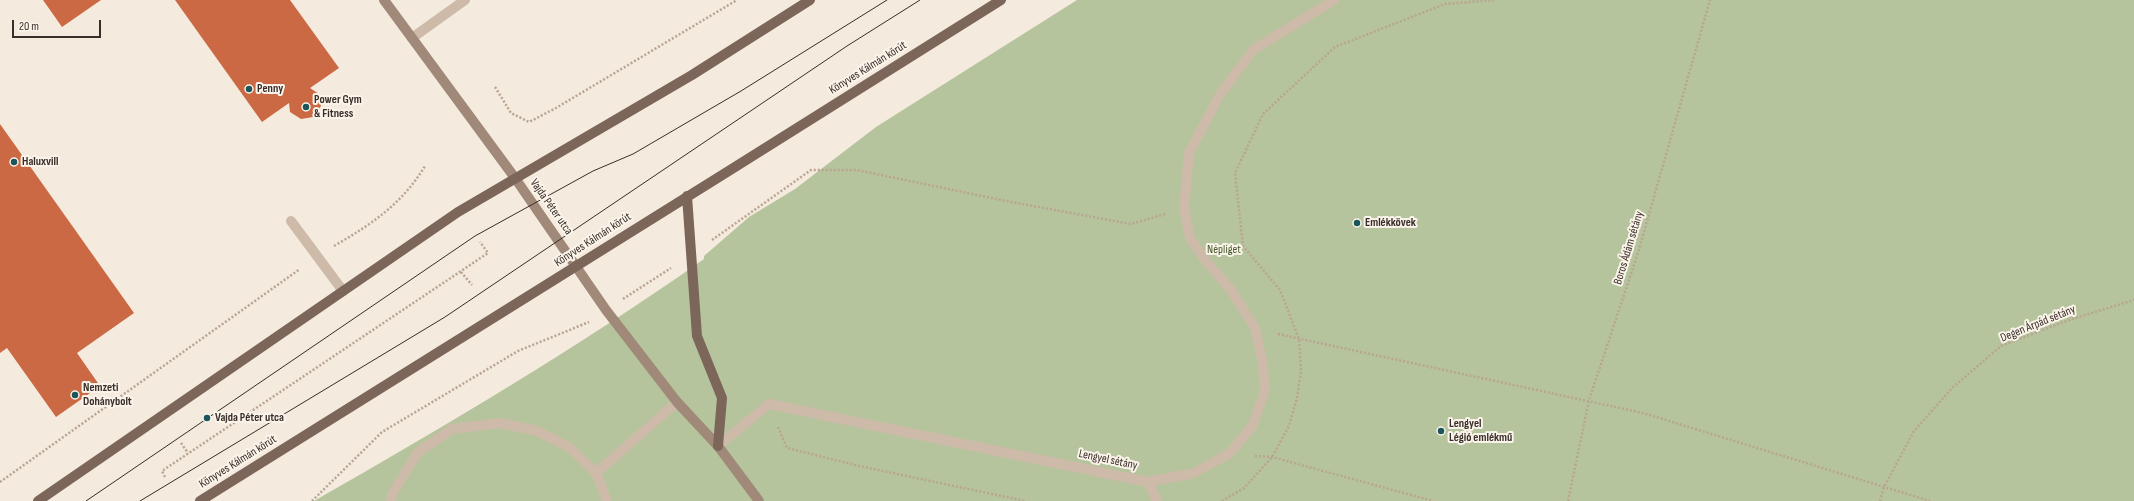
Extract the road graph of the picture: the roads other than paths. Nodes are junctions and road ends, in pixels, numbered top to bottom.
1 (384, 0) edge
2 (465, 0) edge
3 (810, 0) edge
4 (1001, 0) edge
5 (1334, 0) edge
6 (412, 38) junction
7 (515, 178) junction
8 (686, 196) junction
9 (291, 221) dead end
10 (576, 266) junction
11 (343, 290) junction
12 (677, 402) junction
13 (718, 446) junction
14 (596, 473) junction
15 (1148, 482) junction
16 (38, 501) edge
17 (200, 501) edge
18 (392, 501) edge
19 (607, 501) edge
20 (760, 501) edge
21 (1157, 501) edge

1 - 6 street, Vajda Péter utca
2 - 6 lane
3 - 7 main road
4 - 8 main road, Könyves Kálmán körút
5 - 15 lane, Lengyel sétány
6 - 7 street, Vajda Péter utca
7 - 10 street, Vajda Péter utca
7 - 11 main road
8 - 10 main road, Könyves Kálmán körút
8 - 13 main road
9 - 11 lane
10 - 12 street, Vajda Péter utca
10 - 17 main road, Könyves Kálmán körút
11 - 16 main road
12 - 13 street, Vajda Péter utca
12 - 14 lane
13 - 15 lane, Lengyel sétány
13 - 20 street, Vajda Péter utca
14 - 18 lane
14 - 19 lane
15 - 21 lane

